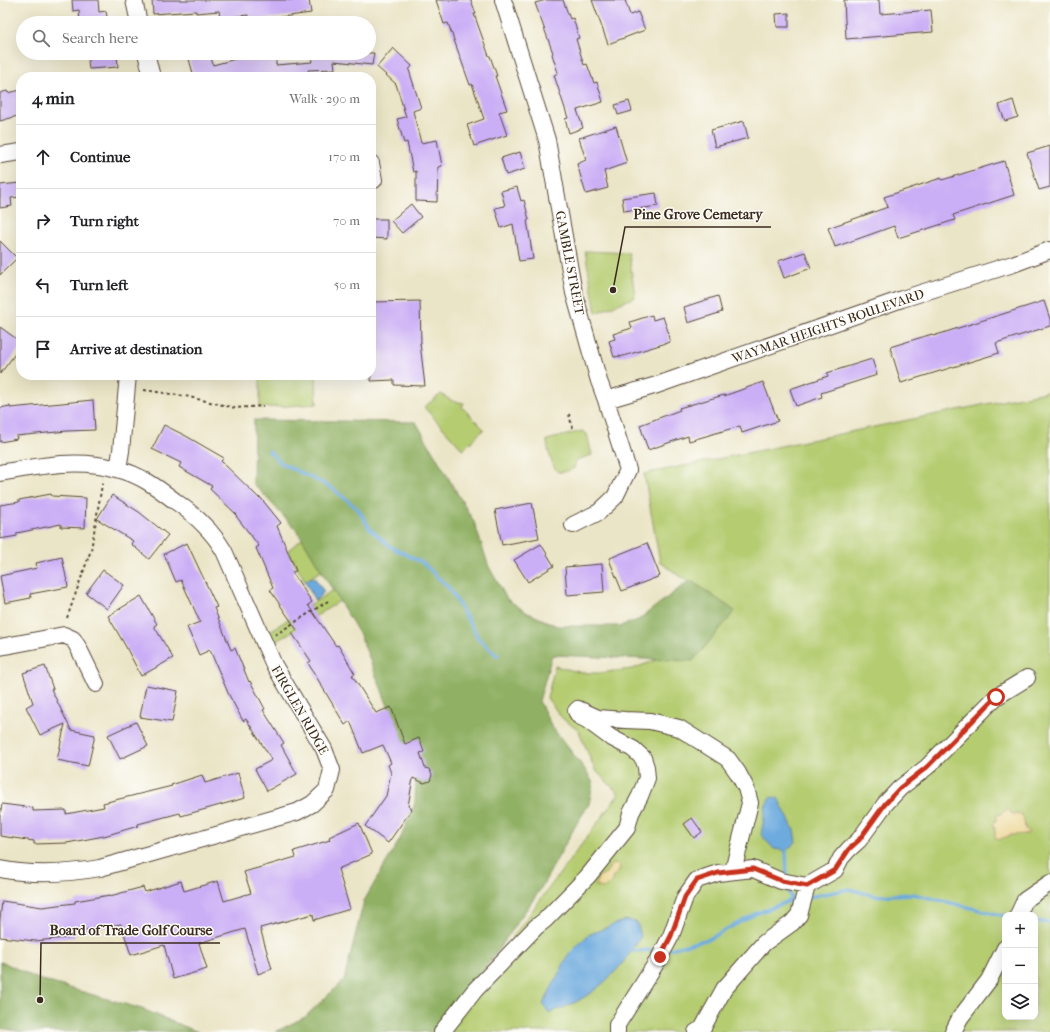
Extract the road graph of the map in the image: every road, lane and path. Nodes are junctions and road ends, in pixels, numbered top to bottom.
1 (134, 0) edge
2 (503, 0) edge
3 (137, 16) edge
4 (148, 60) edge
5 (151, 72) edge
6 (16, 153) edge
7 (0, 155) edge
8 (1050, 250) edge
9 (128, 380) edge
10 (144, 390) dead end
11 (606, 400) junction
12 (263, 406) dead end
13 (569, 414) dead end
14 (573, 431) dead end
15 (111, 472) junction
16 (0, 473) edge
17 (574, 525) dead end
18 (328, 601) dead end
19 (67, 618) dead end
20 (270, 638) dead end
21 (0, 647) edge
22 (1027, 678) dead end
23 (96, 684) dead end
24 (0, 869) edge
25 (733, 871) junction
26 (1050, 883) edge
27 (798, 889) junction
28 (1019, 912) edge
29 (1002, 954) edge
30 (442, 1032) edge
31 (617, 1032) edge
32 (696, 1032) edge
33 (953, 1032) edge

1 - 3 street
2 - 11 street, GAMBLE STREET
4 - 5 street
6 - 7 street
8 - 11 street, WAYMAR HEIGHTS BOULEVARD
9 - 15 street
10 - 12 path
11 - 17 street, GAMBLE STREET
13 - 14 path
15 - 16 street, FIRGLEN RIDGE
15 - 19 path
15 - 24 street, FIRGLEN RIDGE
18 - 20 path
21 - 23 street
22 - 27 street
25 - 27 street
25 - 30 street
25 - 31 street
26 - 28 street
27 - 32 street
29 - 33 street

